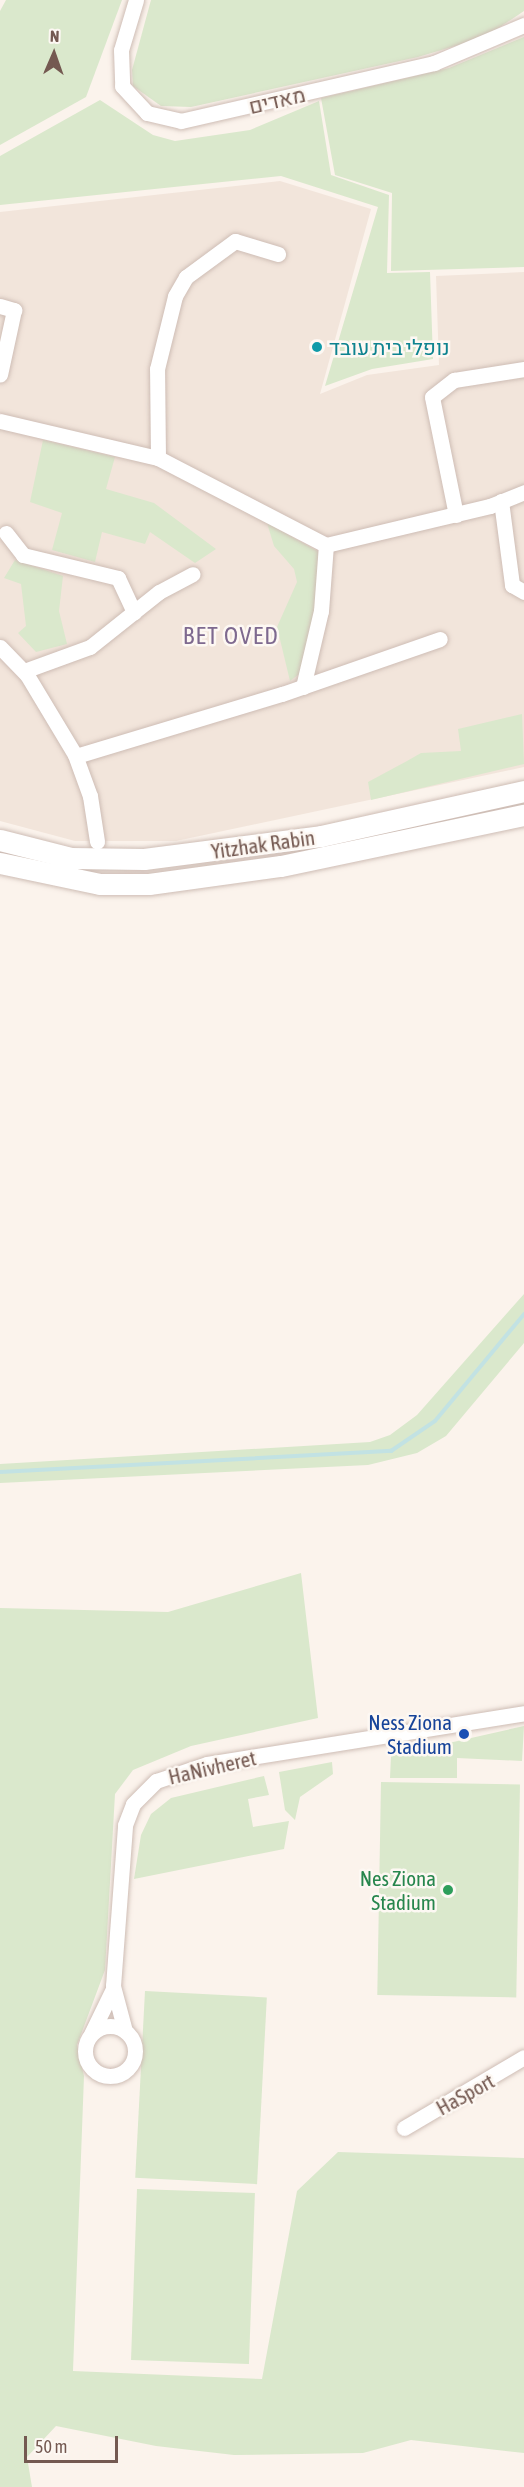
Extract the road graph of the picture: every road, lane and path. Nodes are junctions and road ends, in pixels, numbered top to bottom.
1 (136, 0) edge
2 (524, 25) edge
3 (278, 254) dead end
4 (0, 306) edge
5 (524, 369) edge
6 (0, 375) edge
7 (0, 421) edge
8 (158, 458) junction
9 (524, 492) edge
10 (501, 501) junction
11 (456, 515) junction
12 (6, 533) dead end
13 (326, 545) junction
14 (193, 574) dead end
15 (524, 592) edge
16 (134, 612) junction
17 (440, 639) dead end
18 (0, 647) edge
19 (24, 671) junction
20 (303, 687) junction
21 (76, 756) junction
22 (524, 791) edge
23 (524, 815) edge
24 (0, 840) edge
25 (97, 841) dead end
26 (0, 863) edge
27 (524, 1704) edge
28 (524, 1713) edge
29 (446, 1723) junction
30 (113, 1986) junction
31 (125, 2031) junction
32 (89, 2036) junction
33 (524, 2057) edge
34 (404, 2128) dead end

1 - 2 street, מאדים
3 - 8 street
4 - 6 street
5 - 11 street
7 - 8 street
8 - 13 street
9 - 10 street
10 - 11 street
10 - 15 street
11 - 13 street
12 - 16 street
13 - 20 street
14 - 16 street
16 - 19 street
17 - 20 street
18 - 19 street
19 - 21 street
20 - 21 street
21 - 25 street
22 - 24 main road, Yitzhak Rabin
23 - 26 main road, Yitzhak Rabin
27 - 29 street, HaNivheret
28 - 29 street, HaNivheret
29 - 30 street, HaNivheret
30 - 31 street, HaNivheret
30 - 32 street, HaNivheret
31 - 32 street
31 - 32 street
33 - 34 street, HaSport

